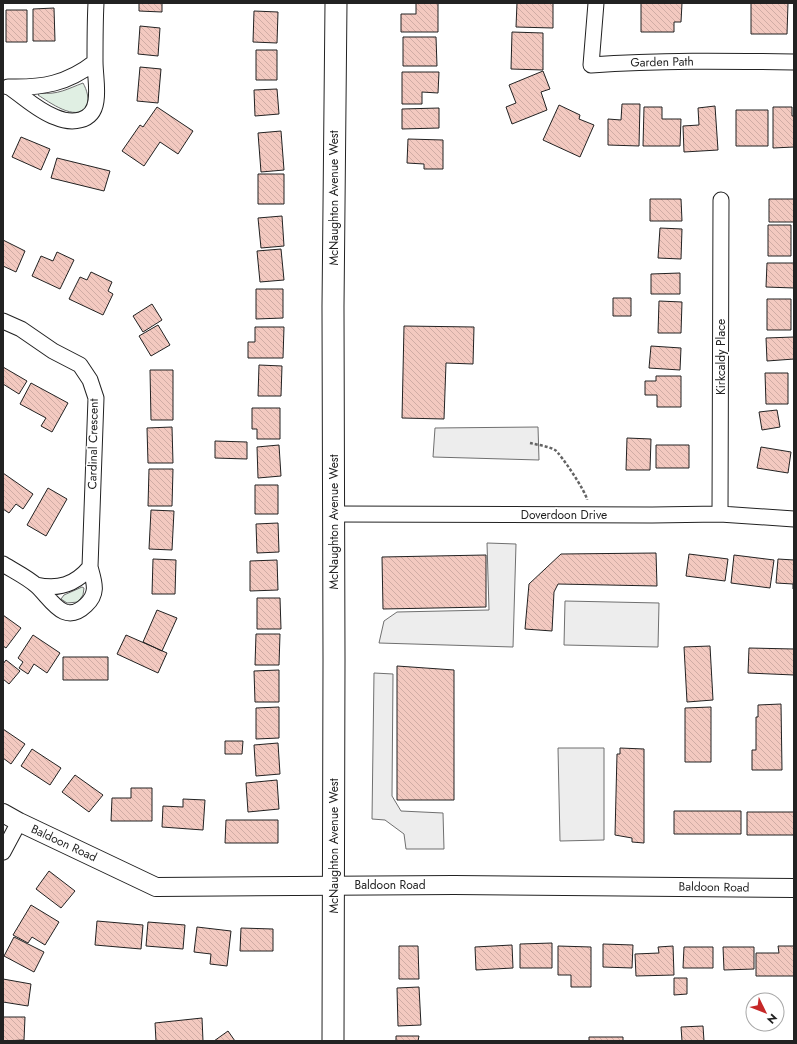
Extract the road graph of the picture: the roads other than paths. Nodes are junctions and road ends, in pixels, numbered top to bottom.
1 (96, 3) edge
2 (336, 3) edge
3 (596, 3) edge
4 (95, 62) junction
5 (794, 62) edge
6 (6, 87) edge
7 (721, 200) dead end
8 (3, 321) edge
9 (334, 514) junction
10 (720, 514) junction
11 (794, 519) edge
12 (3, 564) edge
13 (90, 568) junction
14 (36, 585) junction
15 (3, 813) edge
16 (19, 822) junction
17 (3, 852) edge
18 (334, 885) junction
19 (794, 888) edge
20 (333, 1041) edge

1 - 4 street
2 - 9 main road, McNaughton Avenue West
3 - 5 street, Garden Path
4 - 6 street
4 - 6 street
7 - 10 street, Kirkcaldy Place
8 - 13 street, Cardinal Crescent
9 - 10 street, Doverdoon Drive
9 - 18 main road, McNaughton Avenue West
10 - 11 street, Doverdoon Drive
12 - 14 street, Cardinal Crescent
13 - 14 street, Cardinal Crescent
13 - 14 street, Cardinal Crescent
15 - 16 street, Baldoon Road
16 - 17 street
16 - 18 street, Baldoon Road
18 - 19 street, Baldoon Road
18 - 20 main road, McNaughton Avenue West

